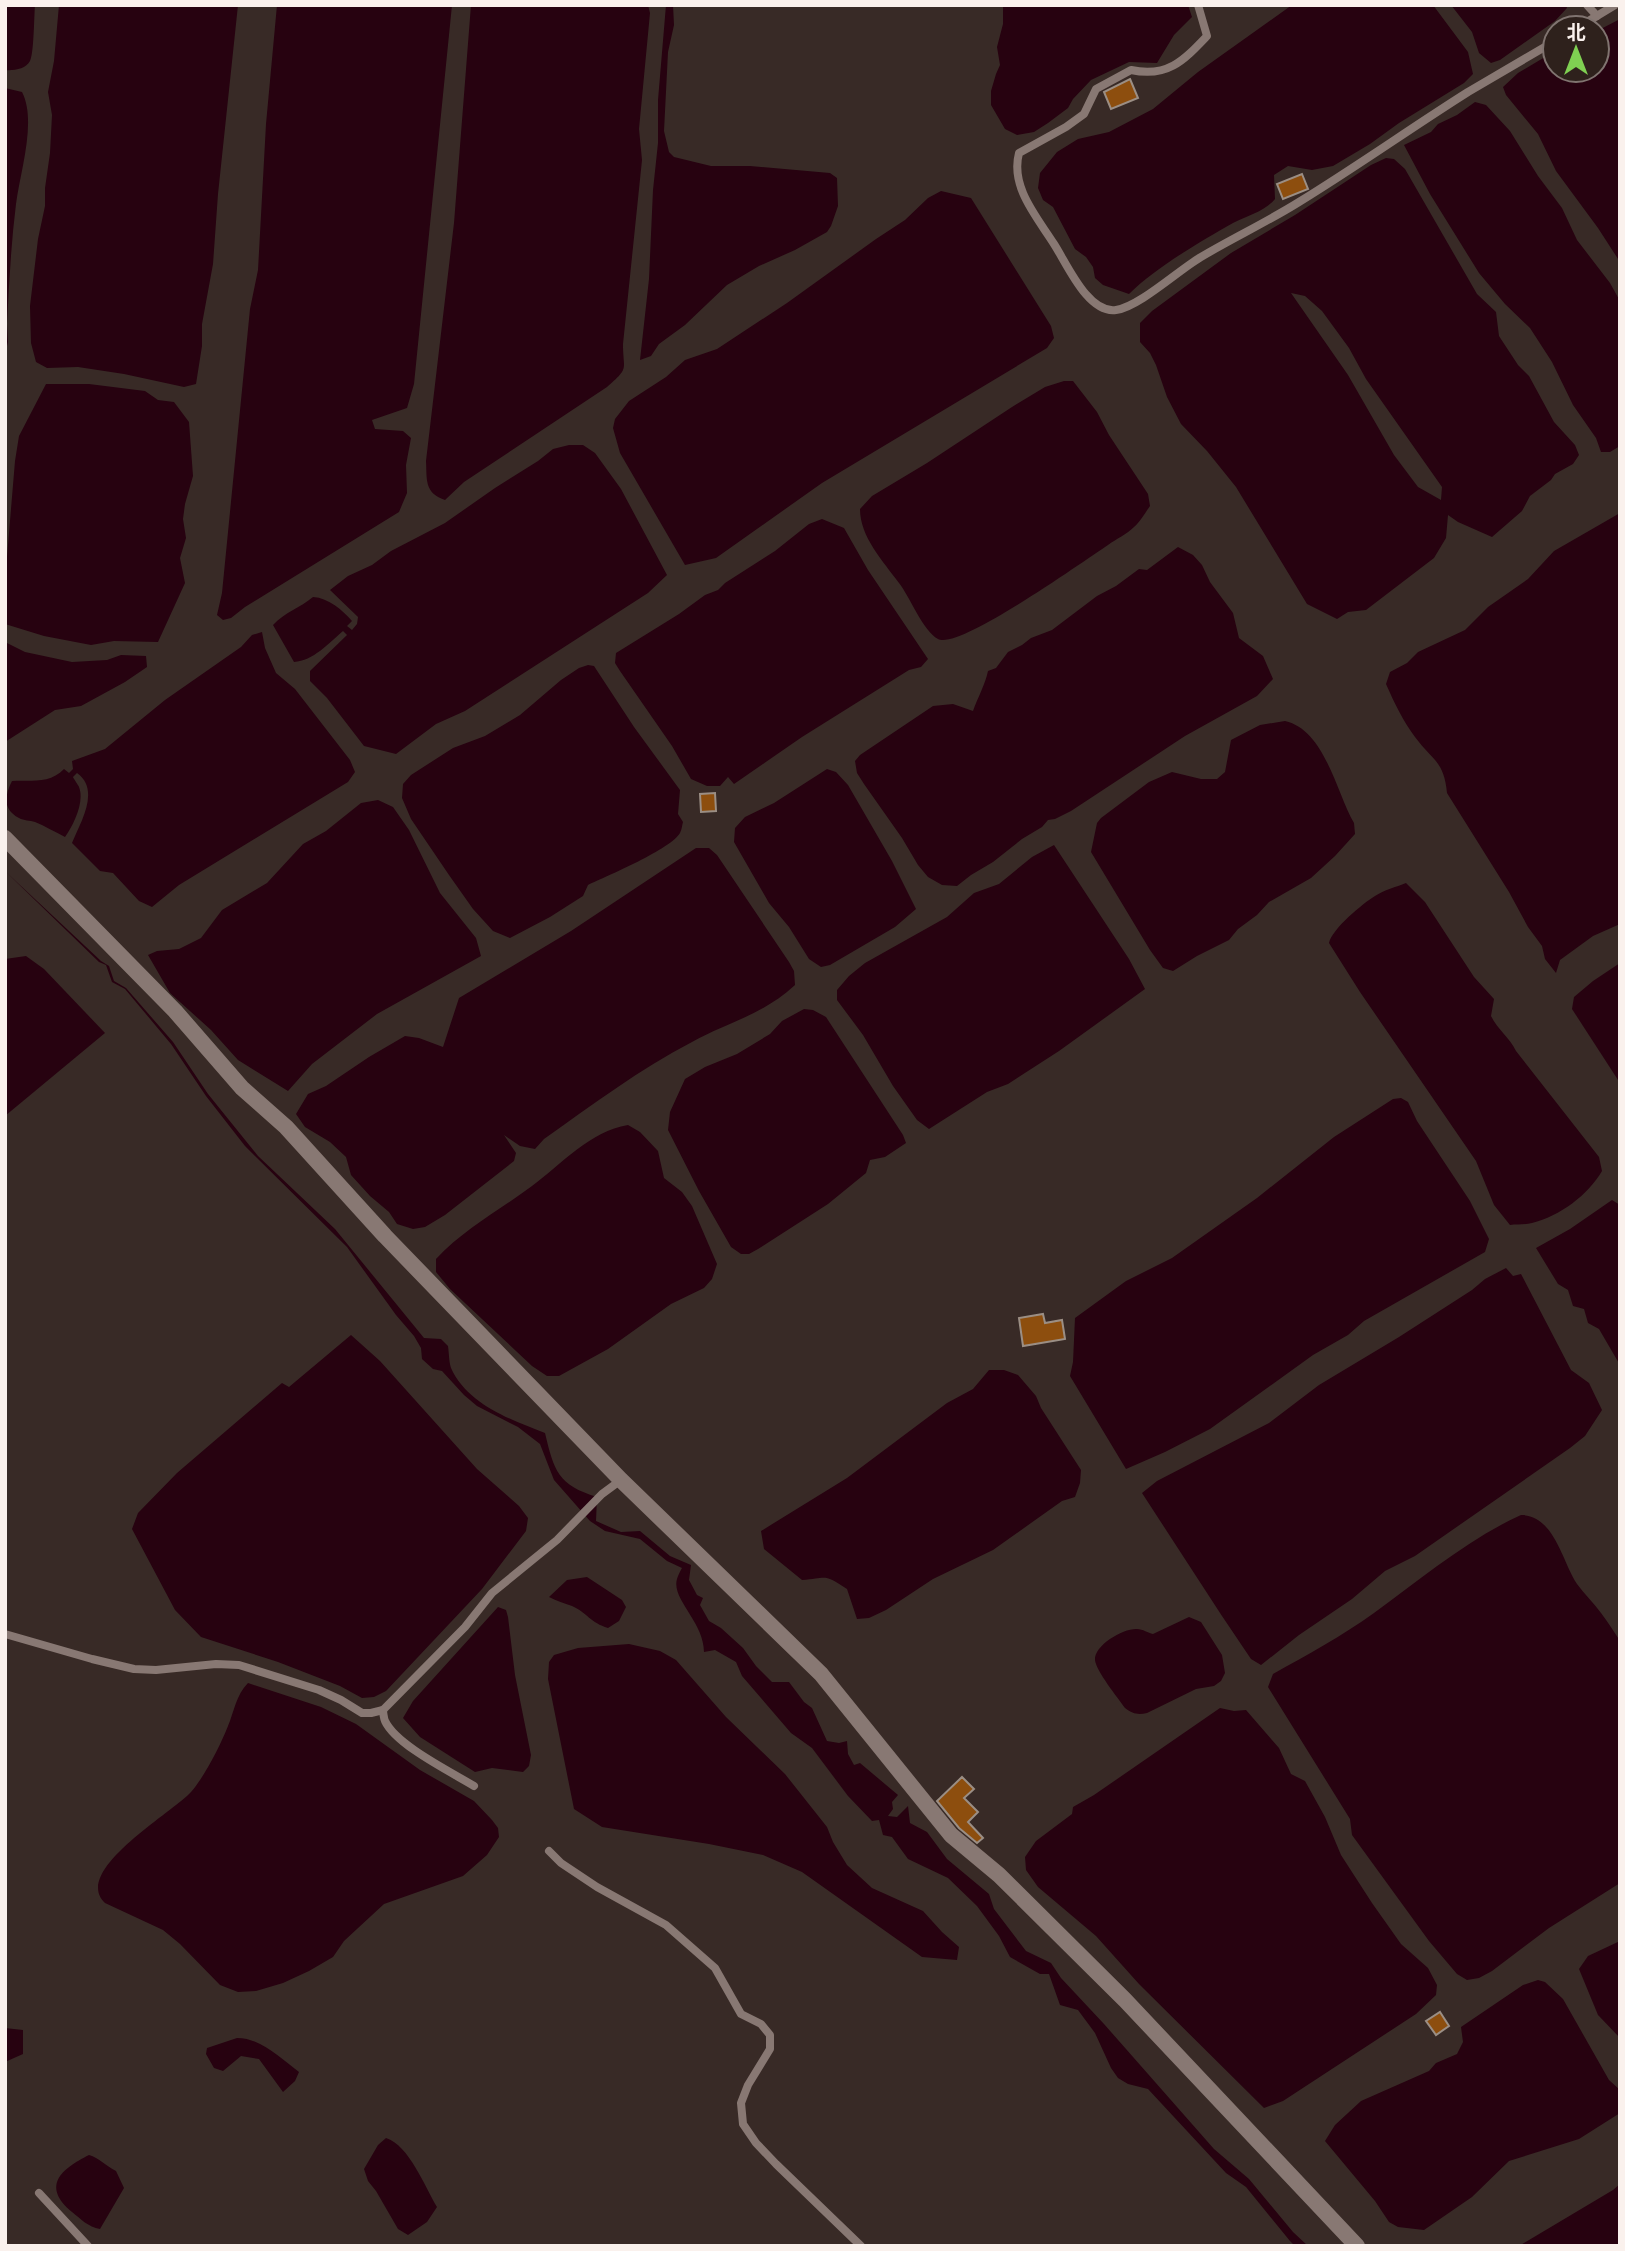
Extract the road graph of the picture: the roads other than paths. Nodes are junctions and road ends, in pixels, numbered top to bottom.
1 (1198, 5) edge
2 (1541, 49) edge
3 (5, 838) edge
4 (621, 1480) junction
5 (5, 1634) edge
6 (383, 1710) junction
7 (474, 1786) dead end
8 (549, 1851) dead end
9 (39, 2193) dead end
10 (88, 2246) edge
11 (861, 2246) edge
12 (1357, 2246) edge

1 - 2 lane
3 - 4 street
4 - 6 lane
4 - 12 street
5 - 6 lane
6 - 7 lane
8 - 11 lane
9 - 10 lane

